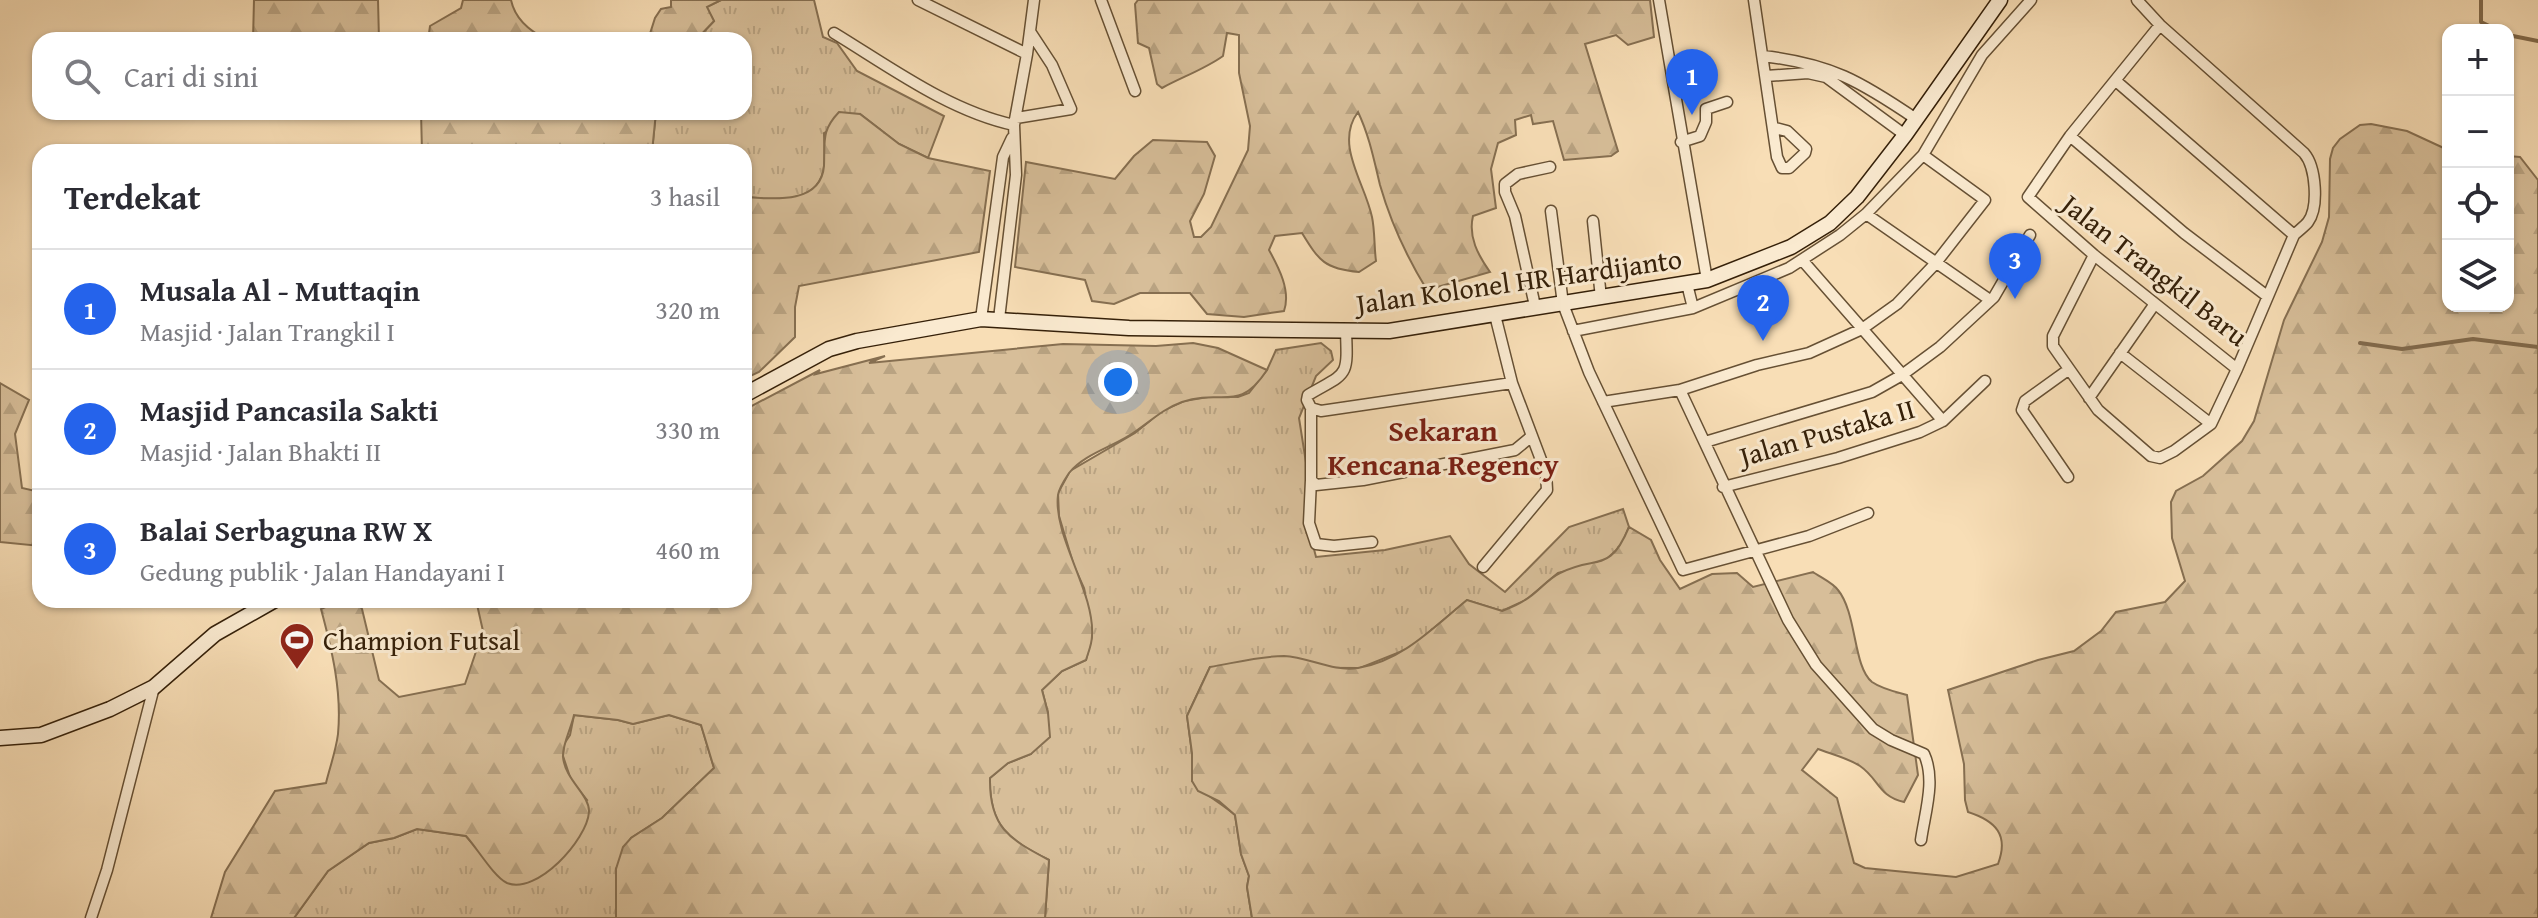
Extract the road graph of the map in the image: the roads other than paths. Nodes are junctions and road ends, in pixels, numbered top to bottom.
1 (918, 0) edge
2 (1034, 0) edge
3 (1101, 0) edge
4 (1659, 0) edge
5 (1754, 0) edge
6 (2000, 0) edge
7 (2031, 0) edge
8 (2137, 0) edge
9 (2160, 25) junction
10 (834, 33) dead end
11 (1031, 33) junction
12 (1027, 54) junction
13 (1763, 56) junction
14 (1804, 61) junction
15 (1805, 73) junction
16 (1766, 76) junction
17 (2116, 81) junction
18 (1135, 91) dead end
19 (1727, 102) dead end
20 (1916, 119) junction
21 (1015, 121) junction
22 (1775, 128) dead end
23 (1905, 135) junction
24 (2070, 136) junction
25 (1012, 138) junction
26 (1681, 142) junction
27 (1923, 155) junction
28 (1550, 167) dead end
29 (996, 203) junction
30 (1012, 204) junction
31 (1551, 211) dead end
32 (1866, 214) junction
33 (1593, 221) dead end
34 (1830, 223) junction
35 (1840, 235) junction
36 (2030, 235) dead end
37 (2294, 235) junction
38 (2094, 255) junction
39 (1803, 261) junction
40 (1935, 264) junction
41 (1707, 280) junction
42 (1687, 284) junction
43 (2267, 296) junction
44 (1601, 298) junction
45 (1990, 300) junction
46 (1563, 304) junction
47 (2154, 305) junction
48 (1535, 306) junction
49 (1693, 308) junction
50 (1495, 315) junction
51 (981, 319) junction
52 (999, 319) junction
53 (1862, 329) junction
54 (1573, 331) junction
55 (1346, 332) junction
56 (2120, 353) junction
57 (2237, 369) junction
58 (2068, 370) junction
59 (1902, 375) junction
60 (1985, 381) dead end
61 (1512, 383) junction
62 (1680, 390) junction
63 (752, 391) edge
64 (2089, 398) junction
65 (1603, 402) junction
66 (1311, 408) junction
67 (1943, 421) junction
68 (2211, 424) junction
69 (1532, 436) junction
70 (1705, 442) junction
71 (2068, 477) dead end
72 (1311, 480) junction
73 (1723, 487) junction
74 (1868, 513) dead end
75 (1372, 542) dead end
76 (1755, 551) junction
77 (1483, 567) dead end
78 (261, 608) edge
79 (154, 687) junction
80 (0, 738) edge
81 (1921, 840) dead end
82 (91, 918) edge

1 - 12 street
2 - 11 street
3 - 18 street
4 - 26 street
5 - 13 street
6 - 20 main road, Jalan Kolonel HR Hardijanto
7 - 27 street
8 - 9 street, Jalan Trangkil Baru
9 - 17 street, Jalan Trangkil Baru
9 - 37 street, Jalan Trangkil Baru
10 - 21 street
11 - 12 street
11 - 21 street
12 - 21 street
13 - 14 street
13 - 16 street
14 - 15 street
14 - 20 street
15 - 16 street
15 - 23 street
16 - 22 street
17 - 24 street, Jalan Trangkil Baru
17 - 37 street
19 - 26 street
20 - 23 main road, Jalan Kolonel HR Hardijanto
21 - 25 street
23 - 34 main road, Jalan Kolonel HR Hardijanto
24 - 38 street, Jalan Trangkil Baru
24 - 43 street
25 - 29 street
25 - 30 street
26 - 41 street
27 - 32 street
27 - 40 street
28 - 48 street
29 - 30 street
29 - 51 street
30 - 52 street
31 - 46 street
32 - 35 street
32 - 40 street
33 - 44 street
34 - 35 street
34 - 41 main road, Jalan Kolonel HR Hardijanto
35 - 39 street
36 - 45 street
37 - 43 street, Jalan Trangkil Baru
38 - 47 street, Jalan Trangkil Baru
38 - 58 street
39 - 49 street
39 - 53 street
40 - 45 street
40 - 53 street
41 - 42 main road, Jalan Kolonel HR Hardijanto
42 - 44 main road, Jalan Kolonel HR Hardijanto
42 - 49 street
43 - 57 street, Jalan Trangkil Baru
44 - 46 main road, Jalan Kolonel HR Hardijanto
45 - 59 street
46 - 48 main road, Jalan Kolonel HR Hardijanto
46 - 54 street
47 - 56 street
47 - 57 street, Jalan Trangkil Baru
48 - 50 main road, Jalan Kolonel HR Hardijanto
49 - 54 street
50 - 55 main road, Jalan Kolonel HR Hardijanto
50 - 61 street
51 - 52 main road, Jalan Kolonel HR Hardijanto
51 - 63 main road, Jalan Kolonel HR Hardijanto
52 - 55 main road, Jalan Kolonel HR Hardijanto
53 - 59 street
53 - 62 street
54 - 65 street
55 - 66 street
56 - 64 street
56 - 68 street
57 - 68 street
58 - 64 street
58 - 71 street
59 - 67 street
59 - 70 street
60 - 67 street
61 - 66 street
61 - 69 street
62 - 65 street
62 - 70 street
64 - 68 street
65 - 76 street
66 - 72 street
67 - 73 street, Jalan Pustaka II
69 - 72 street
69 - 77 street
70 - 73 street
72 - 75 street
73 - 76 street
74 - 76 street
76 - 81 street
78 - 79 main road
79 - 80 main road
79 - 82 street

